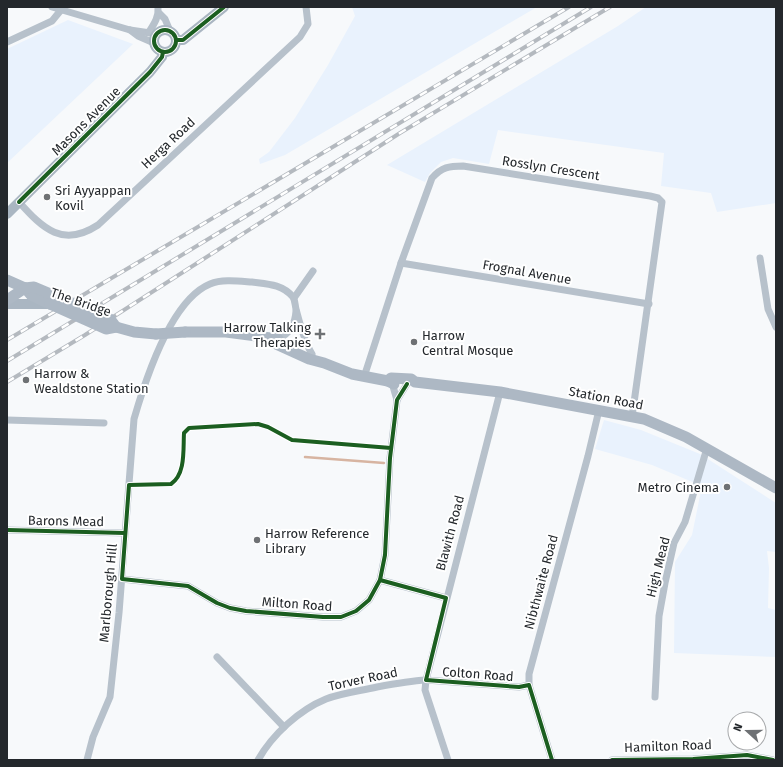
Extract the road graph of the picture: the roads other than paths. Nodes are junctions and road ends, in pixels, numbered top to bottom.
1 (52, 7) edge
2 (224, 7) edge
3 (306, 7) edge
4 (61, 10) junction
5 (158, 10) edge
6 (130, 30) junction
7 (170, 31) junction
8 (153, 36) junction
9 (176, 40) junction
10 (7, 42) edge
11 (163, 52) junction
12 (19, 202) junction
13 (7, 214) edge
14 (760, 258) dead end
15 (402, 263) junction
16 (313, 271) dead end
17 (7, 280) edge
18 (25, 288) junction
19 (294, 298) junction
20 (9, 302) edge
21 (50, 304) junction
22 (649, 304) junction
23 (296, 309) junction
24 (116, 327) junction
25 (776, 327) edge
26 (274, 339) junction
27 (312, 354) junction
28 (324, 363) junction
29 (364, 377) junction
30 (390, 382) junction
31 (411, 383) junction
32 (500, 392) junction
33 (397, 400) junction
34 (599, 410) junction
35 (632, 416) junction
36 (7, 420) edge
37 (104, 423) dead end
38 (707, 448) junction
39 (776, 488) edge
40 (7, 530) edge
41 (125, 533) junction
42 (122, 579) junction
43 (380, 580) junction
44 (446, 598) junction
45 (217, 657) dead end
46 (426, 680) junction
47 (529, 685) junction
48 (655, 697) dead end
49 (284, 727) junction
50 (693, 759) edge
51 (87, 760) edge
52 (258, 760) edge
53 (448, 760) edge
54 (552, 760) edge
55 (612, 760) edge
56 (773, 760) edge

1 - 4 street
2 - 9 street
3 - 12 street, Herga Road
4 - 6 street
4 - 10 street
5 - 7 street
5 - 8 street
6 - 8 street
6 - 8 street
7 - 8 street
7 - 9 street
8 - 11 street
9 - 11 street
11 - 12 street, Masons Avenue
12 - 13 street, Masons Avenue
14 - 25 street
15 - 22 street, Frognal Avenue
15 - 22 street, Rosslyn Crescent
15 - 29 street, Rosslyn Crescent
16 - 19 street
17 - 18 main road
18 - 20 main road
18 - 21 main road
18 - 24 main road, The Bridge, bridge
19 - 23 street
19 - 41 street, Marlborough Hill
20 - 21 street, The Bridge
21 - 24 main road, The Bridge, bridge
22 - 35 street, Rosslyn Crescent
23 - 26 street
23 - 27 street
24 - 26 main road, bridge
26 - 27 main road, Station Road
26 - 28 main road, Station Road
27 - 28 main road, Station Road
28 - 29 main road, Station Road
29 - 30 main road, Station Road
30 - 31 main road, Station Road
30 - 33 street, Milton Road
31 - 32 main road, Station Road
31 - 33 street, Milton Road
32 - 34 main road, Station Road
32 - 44 street, Blawith Road
33 - 43 street, Milton Road
34 - 35 main road, Station Road
34 - 47 street, Nibthwaite Road
35 - 38 main road, Station Road
36 - 37 street
38 - 39 main road, Station Road
38 - 48 street, High Mead
40 - 41 street, Barons Mead
41 - 42 street, Marlborough Hill
42 - 43 street, Milton Road
42 - 51 street, Marlborough Hill
43 - 44 street
44 - 46 street, Blawith Road
45 - 49 street
46 - 47 street, Colton Road
46 - 49 street, Torver Road
46 - 53 street, Blawith Road
47 - 54 street, Nibthwaite Road
49 - 52 street, Torver Road
50 - 55 street, Hamilton Road
50 - 56 street, Hamilton Road

